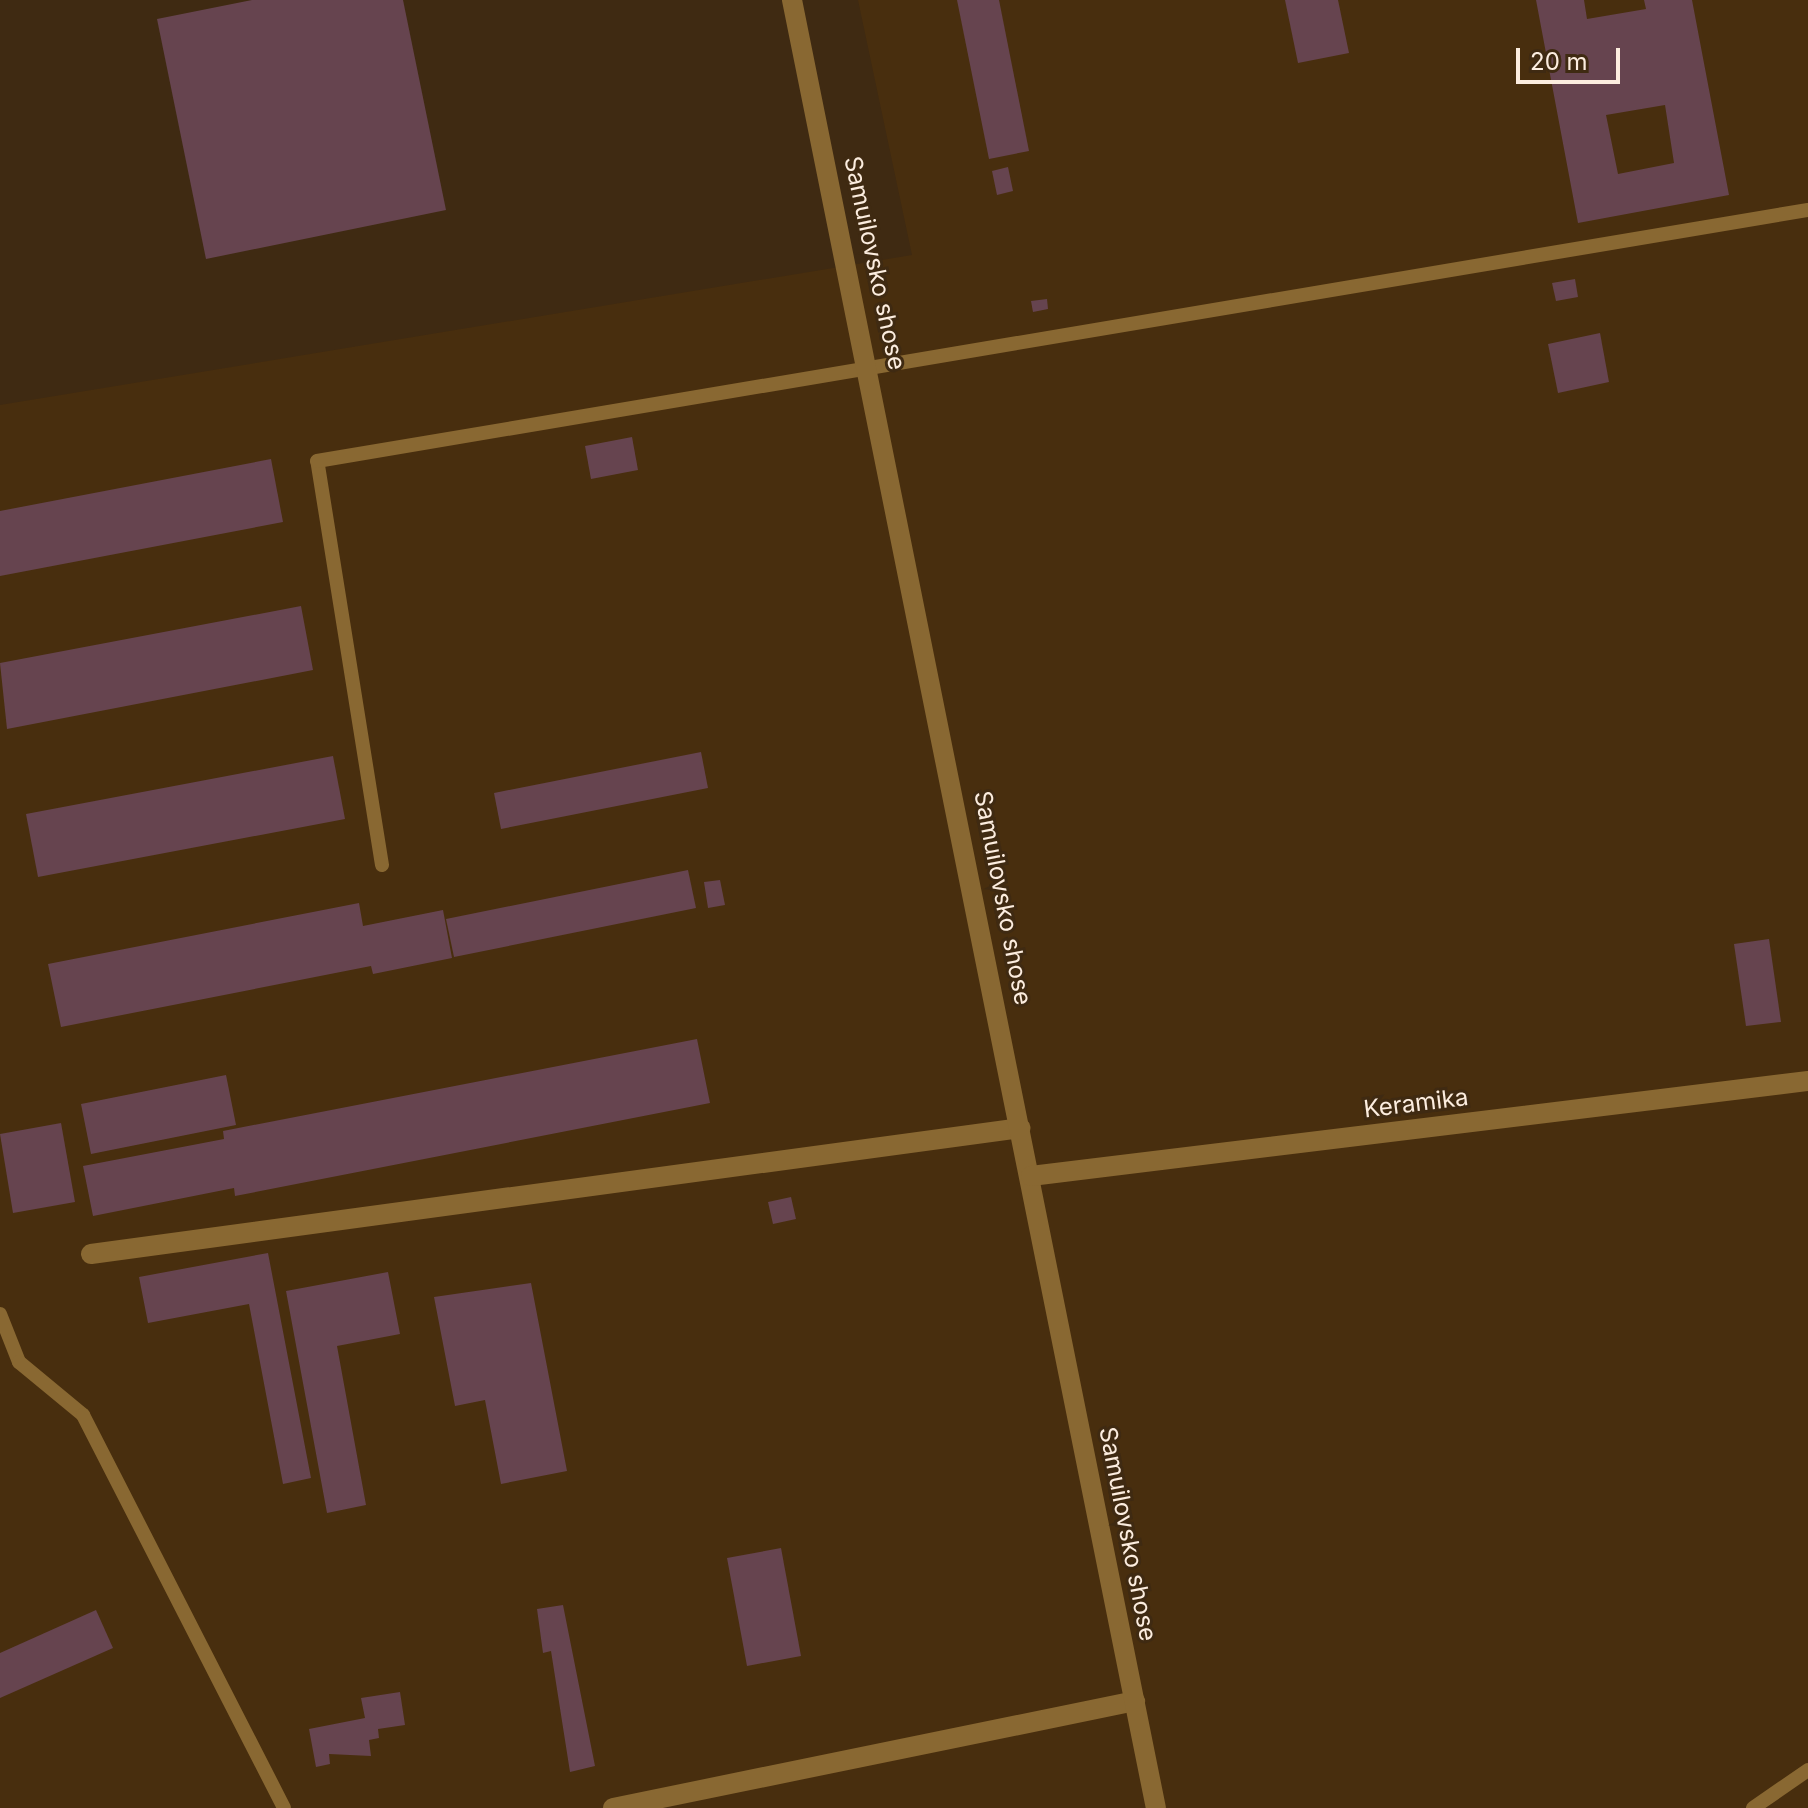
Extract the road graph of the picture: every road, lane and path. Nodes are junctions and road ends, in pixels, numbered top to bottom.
1 (792, 0) edge
2 (1808, 210) edge
3 (871, 366) junction
4 (382, 865) dead end
5 (1808, 1081) edge
6 (1021, 1128) junction
7 (1031, 1176) junction
8 (91, 1254) dead end
9 (0, 1314) edge
10 (1135, 1701) junction
11 (1808, 1770) edge
12 (284, 1808) edge
13 (613, 1808) edge
14 (1156, 1808) edge
15 (1753, 1808) edge

1 - 3 street, Samuilovsko shose
2 - 3 lane
3 - 4 lane
3 - 6 street, Samuilovsko shose
5 - 7 street, Keramika
6 - 7 street, Samuilovsko shose
6 - 8 street
7 - 10 street, Samuilovsko shose
9 - 12 lane
10 - 13 street
10 - 14 street, Samuilovsko shose
11 - 15 lane

